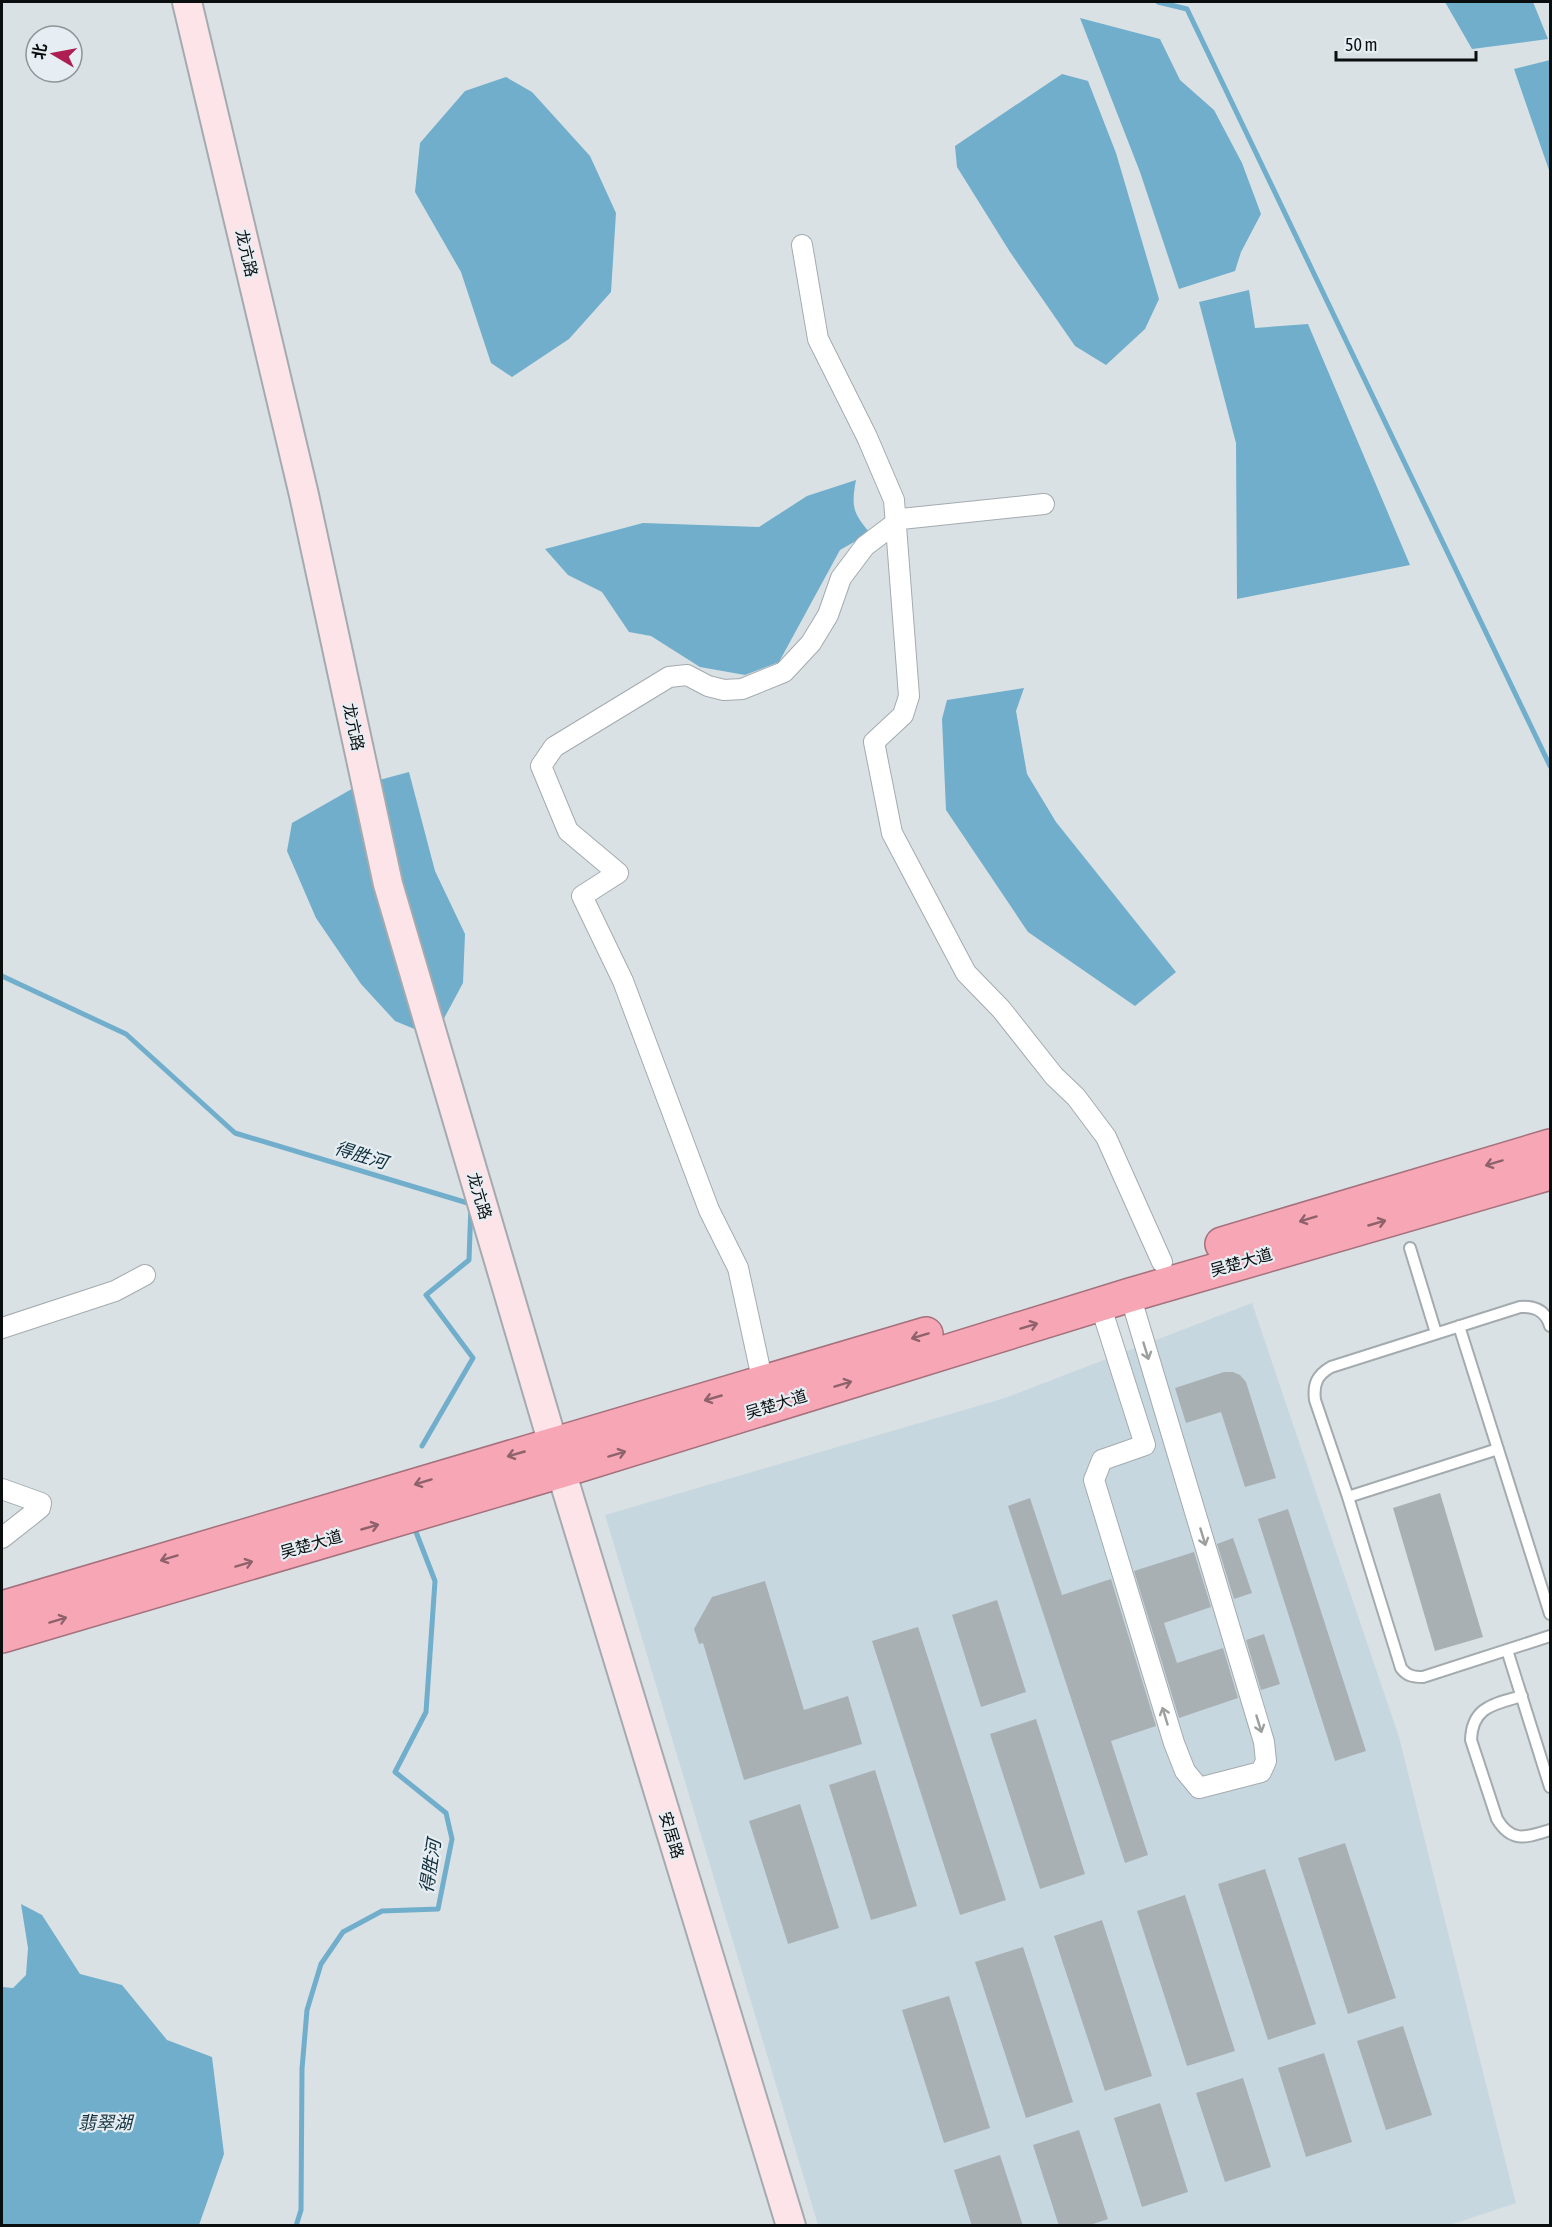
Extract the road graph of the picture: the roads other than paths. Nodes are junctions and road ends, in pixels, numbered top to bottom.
1 (187, 2) edge
2 (801, 245) dead end
3 (1044, 504) dead end
4 (896, 524) junction
5 (1551, 1146) edge
6 (1551, 1173) edge
7 (1410, 1248) dead end
8 (1162, 1262) junction
9 (145, 1275) dead end
10 (1115, 1299) junction
11 (1459, 1326) junction
12 (1551, 1326) edge
13 (2, 1328) edge
14 (1436, 1333) junction
15 (763, 1383) junction
16 (1498, 1449) junction
17 (557, 1458) junction
18 (2, 1489) edge
19 (1348, 1497) junction
20 (310, 1530) junction
21 (2, 1538) edge
22 (2, 1608) edge
23 (1551, 1614) edge
24 (2, 1636) edge
25 (1551, 1636) edge
26 (1507, 1650) junction
27 (1522, 1696) junction
28 (1551, 1787) edge
29 (1551, 1830) edge
30 (790, 2226) edge

1 - 17 street, 龙亢路
2 - 4 street
3 - 4 street
4 - 8 street
4 - 15 street
5 -> 8 highway, 吴楚大道
10 -> 6 highway, 吴楚大道
7 - 14 lane
8 -> 15 highway, 吴楚大道
9 - 13 street
10 -> 10 street
17 -> 10 highway, 吴楚大道
11 - 12 lane
11 - 14 lane
11 - 16 lane
14 - 19 lane
15 -> 17 highway, 吴楚大道
16 - 19 lane
16 - 23 lane
17 - 20 highway, 吴楚大道
17 - 30 street, 安居路
18 - 21 street
19 - 26 lane
20 -> 22 highway, 吴楚大道
24 -> 20 highway, 吴楚大道
25 - 26 lane
26 - 27 lane
27 - 28 lane
27 - 29 lane

